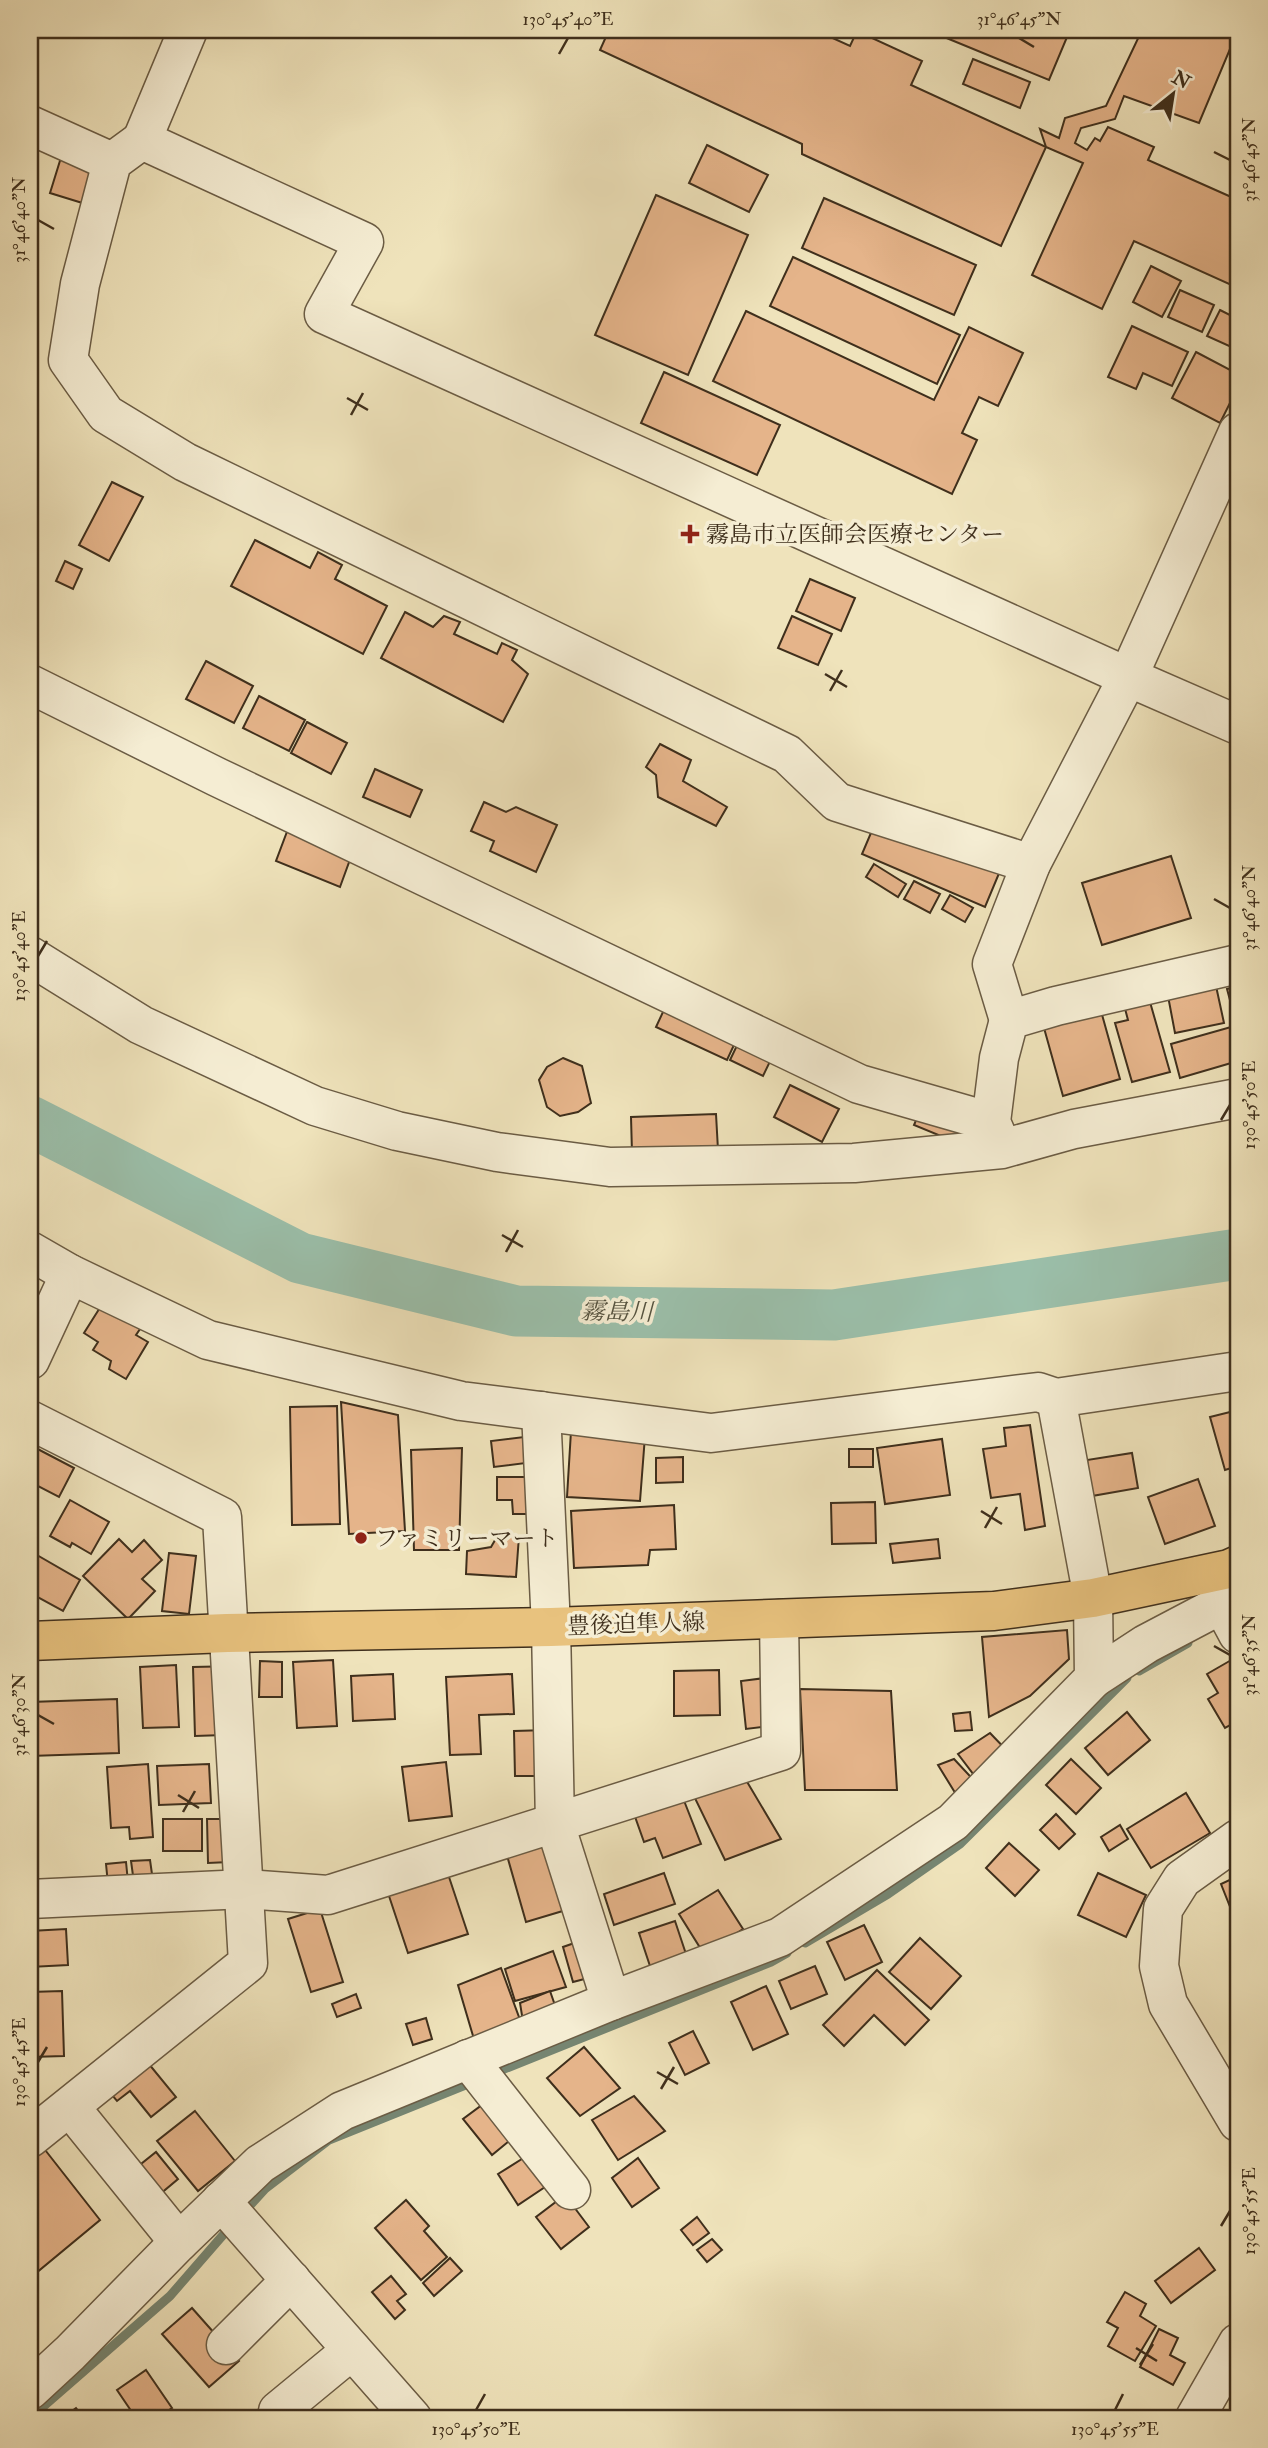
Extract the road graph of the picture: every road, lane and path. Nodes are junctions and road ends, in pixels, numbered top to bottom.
1 (188, 30) edge
2 (30, 125) edge
3 (127, 151) junction
4 (1238, 432) edge
5 (1128, 677) junction
6 (30, 684) edge
7 (1238, 725) edge
8 (1031, 864) junction
9 (30, 957) edge
10 (1238, 964) edge
11 (1009, 1020) junction
12 (1238, 1098) edge
13 (996, 1135) junction
14 (30, 1251) edge
15 (70, 1274) junction
16 (30, 1360) edge
17 (1238, 1371) edge
18 (1056, 1398) junction
19 (541, 1411) junction
20 (30, 1420) edge
21 (1238, 1565) edge
22 (1093, 1598) junction
23 (779, 1619) junction
24 (1232, 1623) edge
25 (551, 1627) junction
26 (227, 1633) junction
27 (30, 1641) edge
28 (1094, 1678) junction
29 (555, 1824) junction
30 (1238, 1839) edge
31 (245, 1889) junction
32 (30, 1899) edge
33 (611, 2001) junction
34 (469, 2060) junction
35 (69, 2107) junction
36 (1238, 2122) edge
37 (30, 2138) edge
38 (571, 2190) dead end
39 (232, 2213) junction
40 (179, 2242) junction
41 (291, 2280) junction
42 (1238, 2343) edge
43 (226, 2345) dead end
44 (352, 2350) junction
45 (30, 2390) edge
46 (278, 2411) dead end
47 (412, 2418) edge
48 (1195, 2418) edge

1 - 3 street
2 - 3 street
3 - 5 street
3 - 8 street
4 - 5 street
5 - 7 street
5 - 8 street
6 - 13 street
8 - 11 street
9 - 13 street
10 - 11 street
11 - 13 street
12 - 13 street
14 - 15 street
15 - 16 street
15 - 19 street
17 - 18 street
18 - 19 street
18 - 22 street
19 - 25 street
20 - 26 street
21 - 22 main road, 豊後迫隼人線
22 - 23 main road, 豊後迫隼人線
22 - 28 street
23 - 25 main road, 豊後迫隼人線
23 - 29 street
24 - 28 street
25 - 26 main road, 豊後迫隼人線
25 - 29 street
26 - 27 main road, 豊後迫隼人線
26 - 31 street
28 - 33 street
29 - 31 street
29 - 33 street
30 - 36 street
31 - 32 street
31 - 35 street
33 - 34 street
34 - 38 street
34 - 39 street
35 - 37 street
35 - 40 street
39 - 40 street
39 - 41 street
40 - 45 street
41 - 43 street
41 - 44 street
42 - 48 street
44 - 46 street
44 - 47 street

